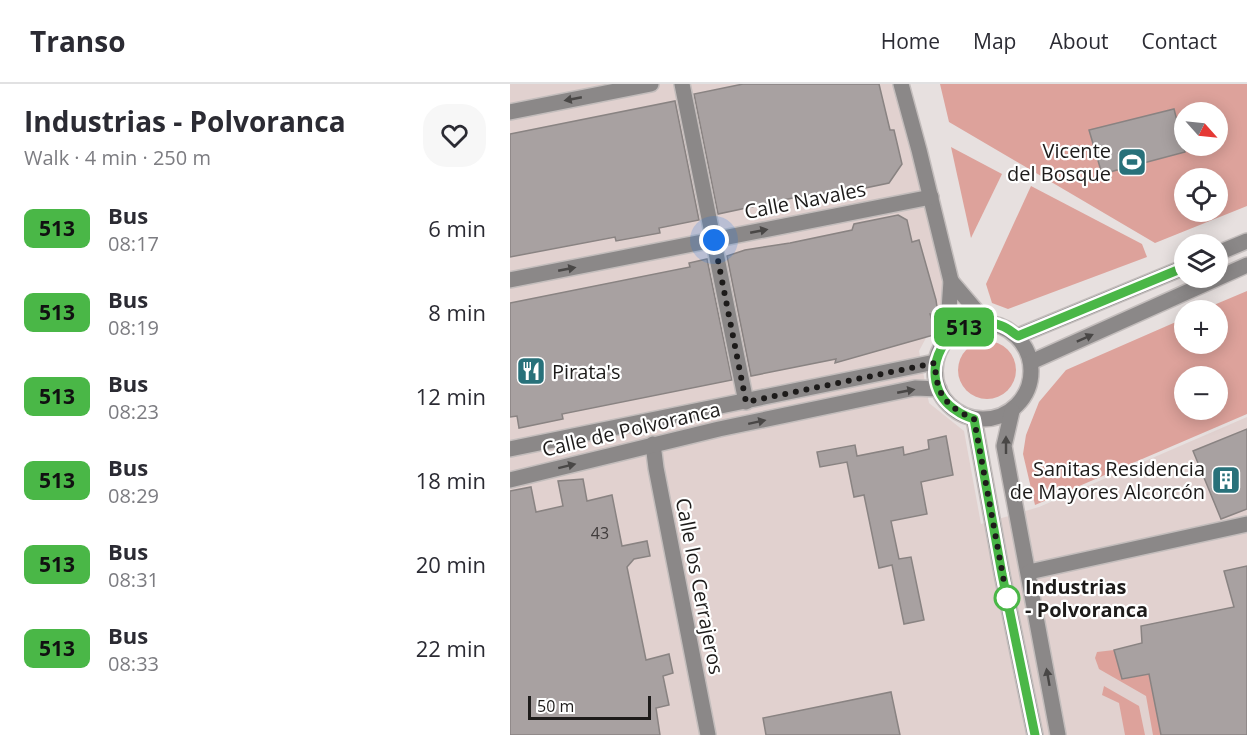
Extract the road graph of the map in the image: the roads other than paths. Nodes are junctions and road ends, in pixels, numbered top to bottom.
1 (651, 84) edge
2 (682, 84) edge
3 (901, 84) edge
4 (510, 112) edge
5 (931, 197) junction
6 (714, 240) junction
7 (1247, 241) edge
8 (1228, 249) edge
9 (1247, 265) edge
10 (1174, 272) edge
11 (510, 280) edge
12 (951, 281) junction
13 (986, 322) junction
14 (1018, 336) junction
15 (947, 339) junction
16 (1031, 362) junction
17 (935, 363) junction
18 (939, 389) junction
19 (746, 402) junction
20 (1012, 411) junction
21 (974, 419) junction
22 (653, 444) junction
23 (510, 449) edge
24 (510, 480) edge
25 (1247, 524) edge
26 (1029, 572) junction
27 (708, 735) edge
28 (1035, 735) edge
29 (1058, 735) edge

1 -> 4 street
2 - 6 street
3 - 5 street
6 -> 5 street, Calle Navales
5 - 12 street
11 -> 6 street, Calle Navales
6 - 19 street
7 - 8 street
16 -> 9 street
10 - 14 street
12 - 13 street
12 - 15 street
13 - 14 street
13 - 15 street
14 - 16 street
15 - 17 street
16 - 20 street
17 - 18 street
17 - 19 street, Calle de Polvoranca
18 - 21 street
22 -> 18 street, Calle de Polvoranca
19 - 23 street, Calle de Polvoranca
20 - 21 street
26 -> 20 street
21 - 28 street
24 -> 22 street, Calle de Polvoranca
22 - 27 street, Calle los Cerrajeros
25 - 26 street
29 -> 26 street

